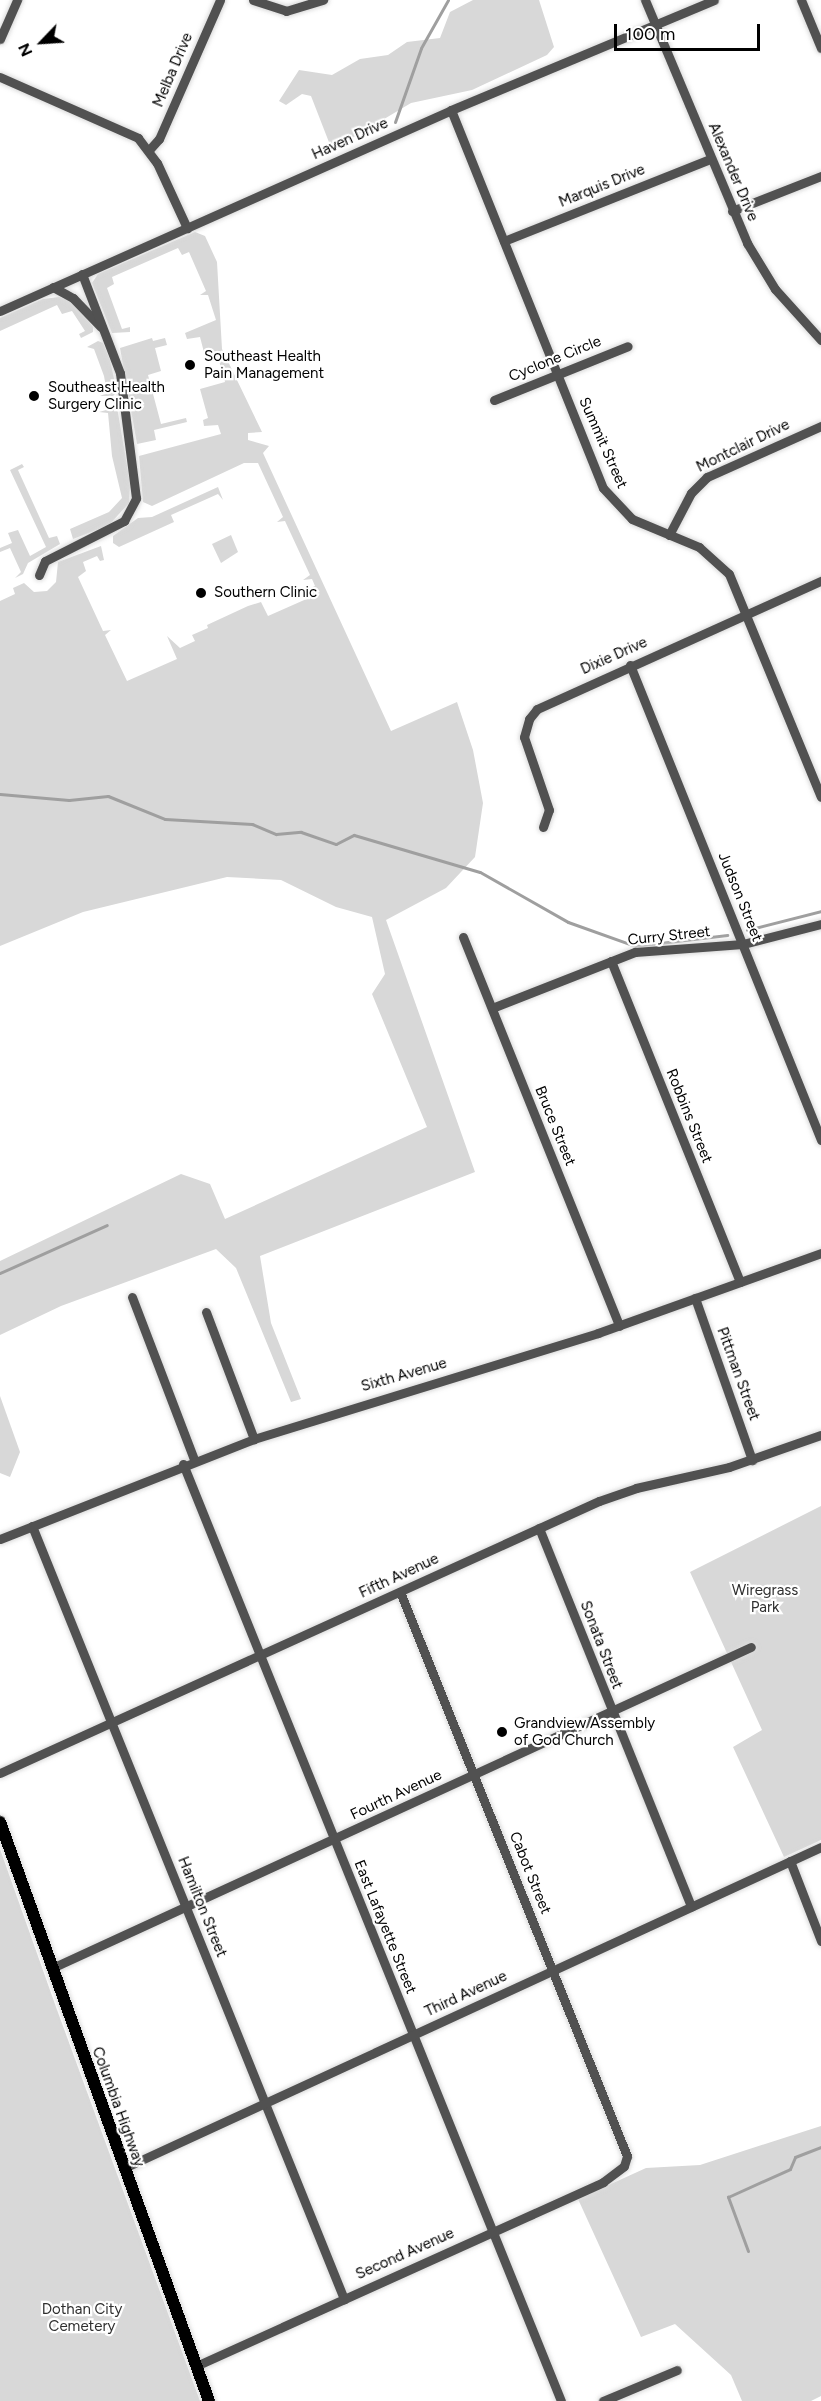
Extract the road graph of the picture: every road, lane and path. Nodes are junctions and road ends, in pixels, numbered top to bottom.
1 (17, 0) edge
2 (220, 0) edge
3 (253, 0) edge
4 (323, 0) edge
5 (645, 0) edge
6 (714, 0) edge
7 (801, 0) edge
8 (655, 23) junction
9 (0, 39) edge
10 (821, 48) edge
11 (0, 77) edge
12 (451, 110) junction
13 (149, 150) junction
14 (710, 159) junction
15 (821, 176) edge
16 (732, 211) junction
17 (187, 228) junction
18 (504, 241) junction
19 (82, 273) junction
20 (53, 287) junction
21 (0, 311) edge
22 (104, 331) junction
23 (821, 340) edge
24 (628, 346) dead end
25 (557, 374) junction
26 (494, 400) dead end
27 (821, 426) edge
28 (669, 535) junction
29 (39, 575) dead end
30 (821, 580) edge
31 (747, 614) junction
32 (630, 665) junction
33 (821, 797) edge
34 (543, 827) dead end
35 (821, 924) edge
36 (463, 937) dead end
37 (743, 945) junction
38 (611, 961) junction
39 (492, 1008) junction
40 (821, 1140) edge
41 (821, 1253) edge
42 (740, 1282) junction
43 (132, 1297) dead end
44 (695, 1298) junction
45 (206, 1312) dead end
46 (619, 1326) junction
47 (821, 1434) edge
48 (254, 1439) junction
49 (194, 1460) junction
50 (752, 1460) junction
51 (183, 1464) junction
52 (32, 1526) junction
53 (539, 1528) junction
54 (0, 1539) edge
55 (400, 1592) junction
56 (751, 1647) dead end
57 (259, 1656) junction
58 (612, 1713) junction
59 (112, 1723) junction
60 (0, 1773) edge
61 (474, 1776) junction
62 (0, 1822) edge
63 (333, 1840) junction
64 (821, 1847) edge
65 (790, 1861) junction
66 (691, 1907) junction
67 (186, 1909) junction
68 (821, 1941) edge
69 (52, 1968) junction
70 (554, 1970) junction
71 (412, 2035) junction
72 (265, 2103) junction
73 (624, 2166) joint
74 (124, 2168) junction
75 (492, 2231) junction
76 (344, 2299) junction
77 (196, 2366) junction
78 (677, 2370) dead end
79 (209, 2401) edge
80 (561, 2401) edge
81 (603, 2401) edge

1 - 9 street
2 - 13 street, Melba Drive
3 - 4 street
5 - 8 street, Alexander Drive
6 - 8 street, Haven Drive
7 - 10 street
8 - 12 street, Haven Drive
8 - 14 street, Alexander Drive
11 - 13 street
12 - 17 street, Haven Drive
12 - 18 street, Summit Street
13 - 17 street
14 - 16 street, Alexander Drive
14 - 18 street, Marquis Drive
15 - 16 street
16 - 23 street, Alexander Drive
17 - 19 street, Haven Drive
18 - 25 street, Summit Street
19 - 20 street, Haven Drive
19 - 22 street
20 - 21 street, Haven Drive
20 - 22 street
22 - 29 street
24 - 25 street, Cyclone Circle
25 - 26 street, Cyclone Circle
25 - 28 street, Summit Street
27 - 28 street, Montclair Drive
28 - 31 street, Summit Street
30 - 31 street, Dixie Drive
31 - 32 street, Dixie Drive
31 - 33 street, Summit Street
32 - 34 street, Dixie Drive
32 - 37 street, Judson Street
35 - 37 street, Curry Street
36 - 39 street, Bruce Street
37 - 38 street, Curry Street
37 - 40 street, Judson Street
38 - 39 street, Curry Street
38 - 42 street, Robbins Street
39 - 46 street, Bruce Street
41 - 42 street, Sixth Avenue
42 - 44 street, Sixth Avenue
43 - 49 street
44 - 46 street, Sixth Avenue
44 - 50 street, Pittman Street
45 - 48 street
46 - 48 street, Sixth Avenue
47 - 50 street, Fifth Avenue
48 - 49 street, Sixth Avenue
49 - 51 street, Sixth Avenue
50 - 53 street, Fifth Avenue
51 - 52 street, Sixth Avenue
51 - 57 street, East Lafayette Street
52 - 54 street, Sixth Avenue
52 - 59 street, Hamilton Street
53 - 55 street, Fifth Avenue
53 - 58 street, Sonata Street
55 - 57 street, Fifth Avenue
55 - 61 street, Cabot Street
56 - 58 street, Fourth Avenue
57 - 59 street, Fifth Avenue
57 - 63 street, East Lafayette Street
58 - 61 street, Fourth Avenue
58 - 66 street, Sonata Street
59 - 60 street, Fifth Avenue
59 - 67 street, Hamilton Street
61 - 63 street, Fourth Avenue
61 - 70 street, Cabot Street
62 - 69 main road, Columbia Highway
63 - 67 street, Fourth Avenue
63 - 71 street, East Lafayette Street
64 - 65 street, Third Avenue
65 - 66 street, Third Avenue
65 - 68 street
66 - 70 street, Third Avenue
67 - 69 street, Fourth Avenue
67 - 72 street, Hamilton Street
69 - 74 main road, Columbia Highway
70 - 71 street, Third Avenue
70 - 73 street, Cabot Street
71 - 72 street, Third Avenue
71 - 75 street, East Lafayette Street
72 - 74 street, Third Avenue
72 - 76 street, Hamilton Street
73 - 75 street, Second Avenue
74 - 77 main road, Columbia Highway
75 - 76 street, Second Avenue
75 - 80 street, East Lafayette Street
76 - 77 street, Second Avenue
77 - 79 main road, Columbia Highway
78 - 81 street

